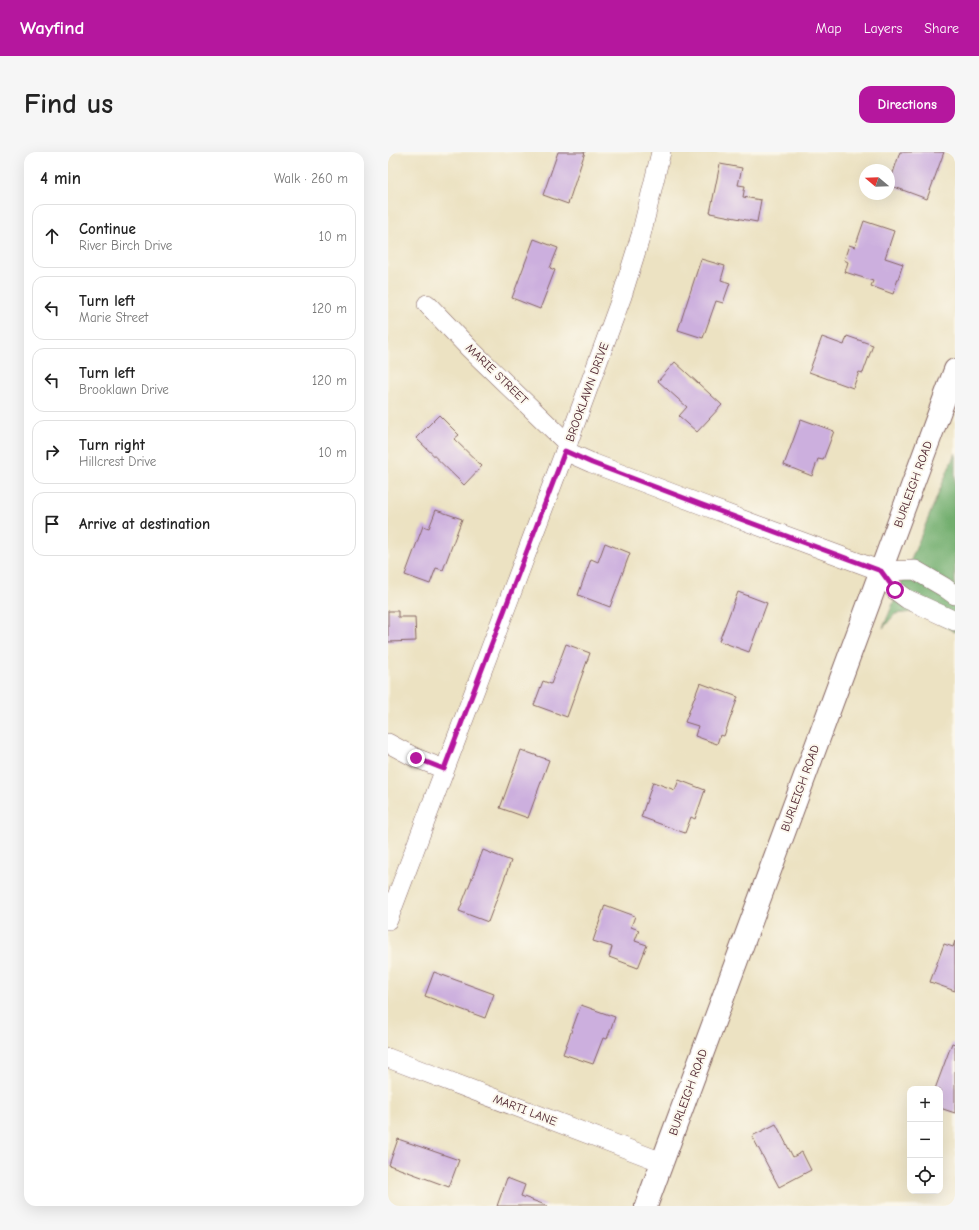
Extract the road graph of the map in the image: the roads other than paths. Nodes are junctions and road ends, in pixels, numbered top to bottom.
1 (661, 152) edge
2 (427, 304) dead end
3 (955, 370) edge
4 (566, 447) junction
5 (881, 571) junction
6 (955, 595) edge
7 (955, 621) edge
8 (388, 743) edge
9 (444, 769) junction
10 (388, 920) edge
11 (388, 1058) edge
12 (662, 1162) junction
13 (646, 1206) edge

1 - 4 street, BROOKLAWN DRIVE
2 - 4 street, MARIE STREET
3 - 5 street, BURLEIGH ROAD
4 - 5 street, MARIE STREET
4 - 9 street, BROOKLAWN DRIVE
5 - 6 street
5 - 7 street
5 - 12 street, BURLEIGH ROAD
8 - 9 street
9 - 10 street, BROOKLAWN DRIVE
11 - 12 street, MARTI LANE
12 - 13 street, BURLEIGH ROAD

